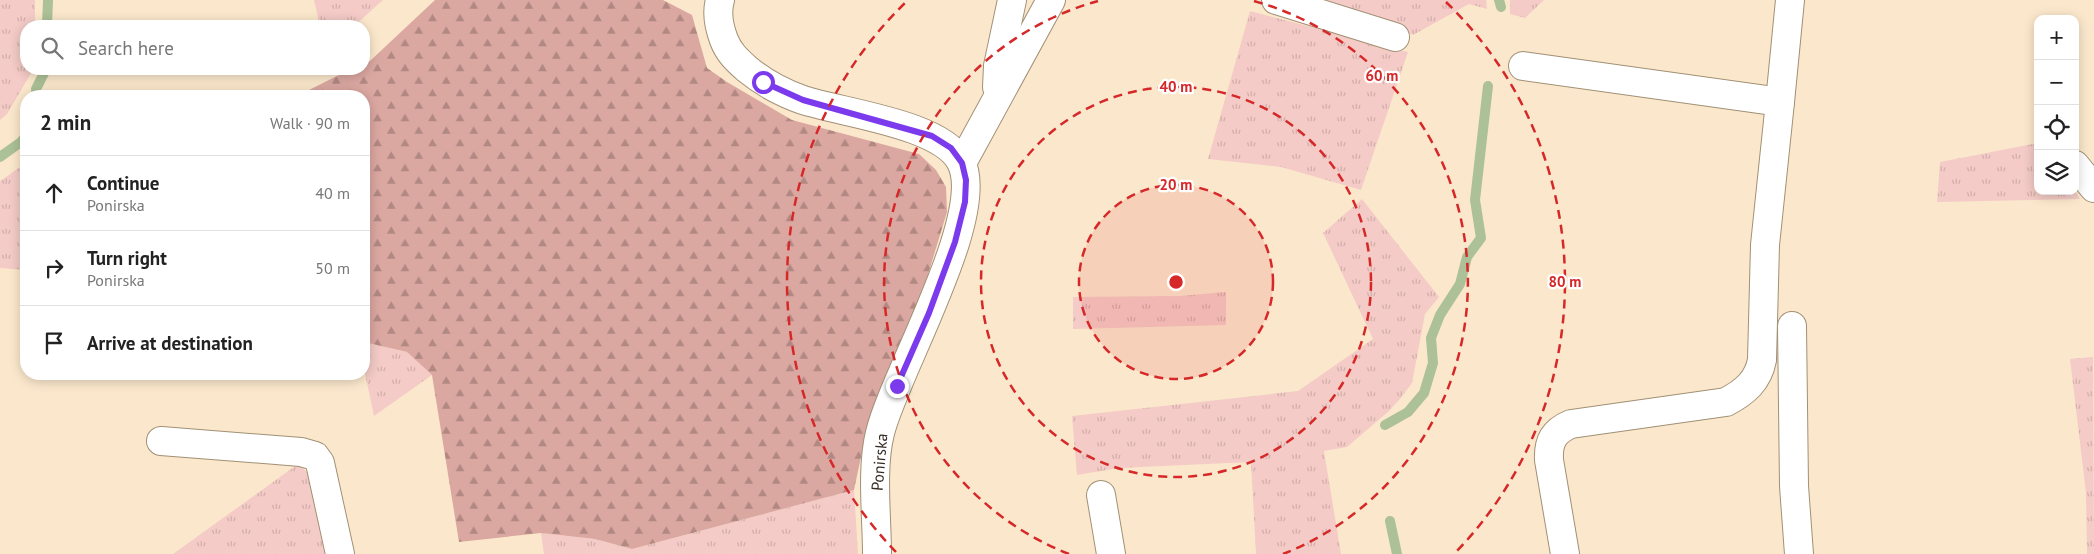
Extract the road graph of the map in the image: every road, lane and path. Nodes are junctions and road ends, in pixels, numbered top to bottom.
1 (720, 0) edge
2 (1012, 0) edge
3 (1052, 0) edge
4 (1276, 0) edge
5 (1790, 0) edge
6 (1396, 37) dead end
7 (1523, 66) dead end
8 (996, 100) junction
9 (1780, 102) junction
10 (962, 163) junction
11 (2079, 170) edge
12 (2094, 188) edge
13 (1792, 326) dead end
14 (161, 441) dead end
15 (1101, 495) dead end
16 (340, 554) edge
17 (877, 554) edge
18 (1111, 554) edge
19 (1565, 554) edge
20 (1799, 554) edge

1 - 10 street
2 - 8 street
3 - 8 street
4 - 6 street
5 - 9 street
7 - 9 street
8 - 10 street
9 - 19 street
10 - 17 street, Ponirska
11 - 12 street
13 - 20 street
14 - 16 street
15 - 18 street

